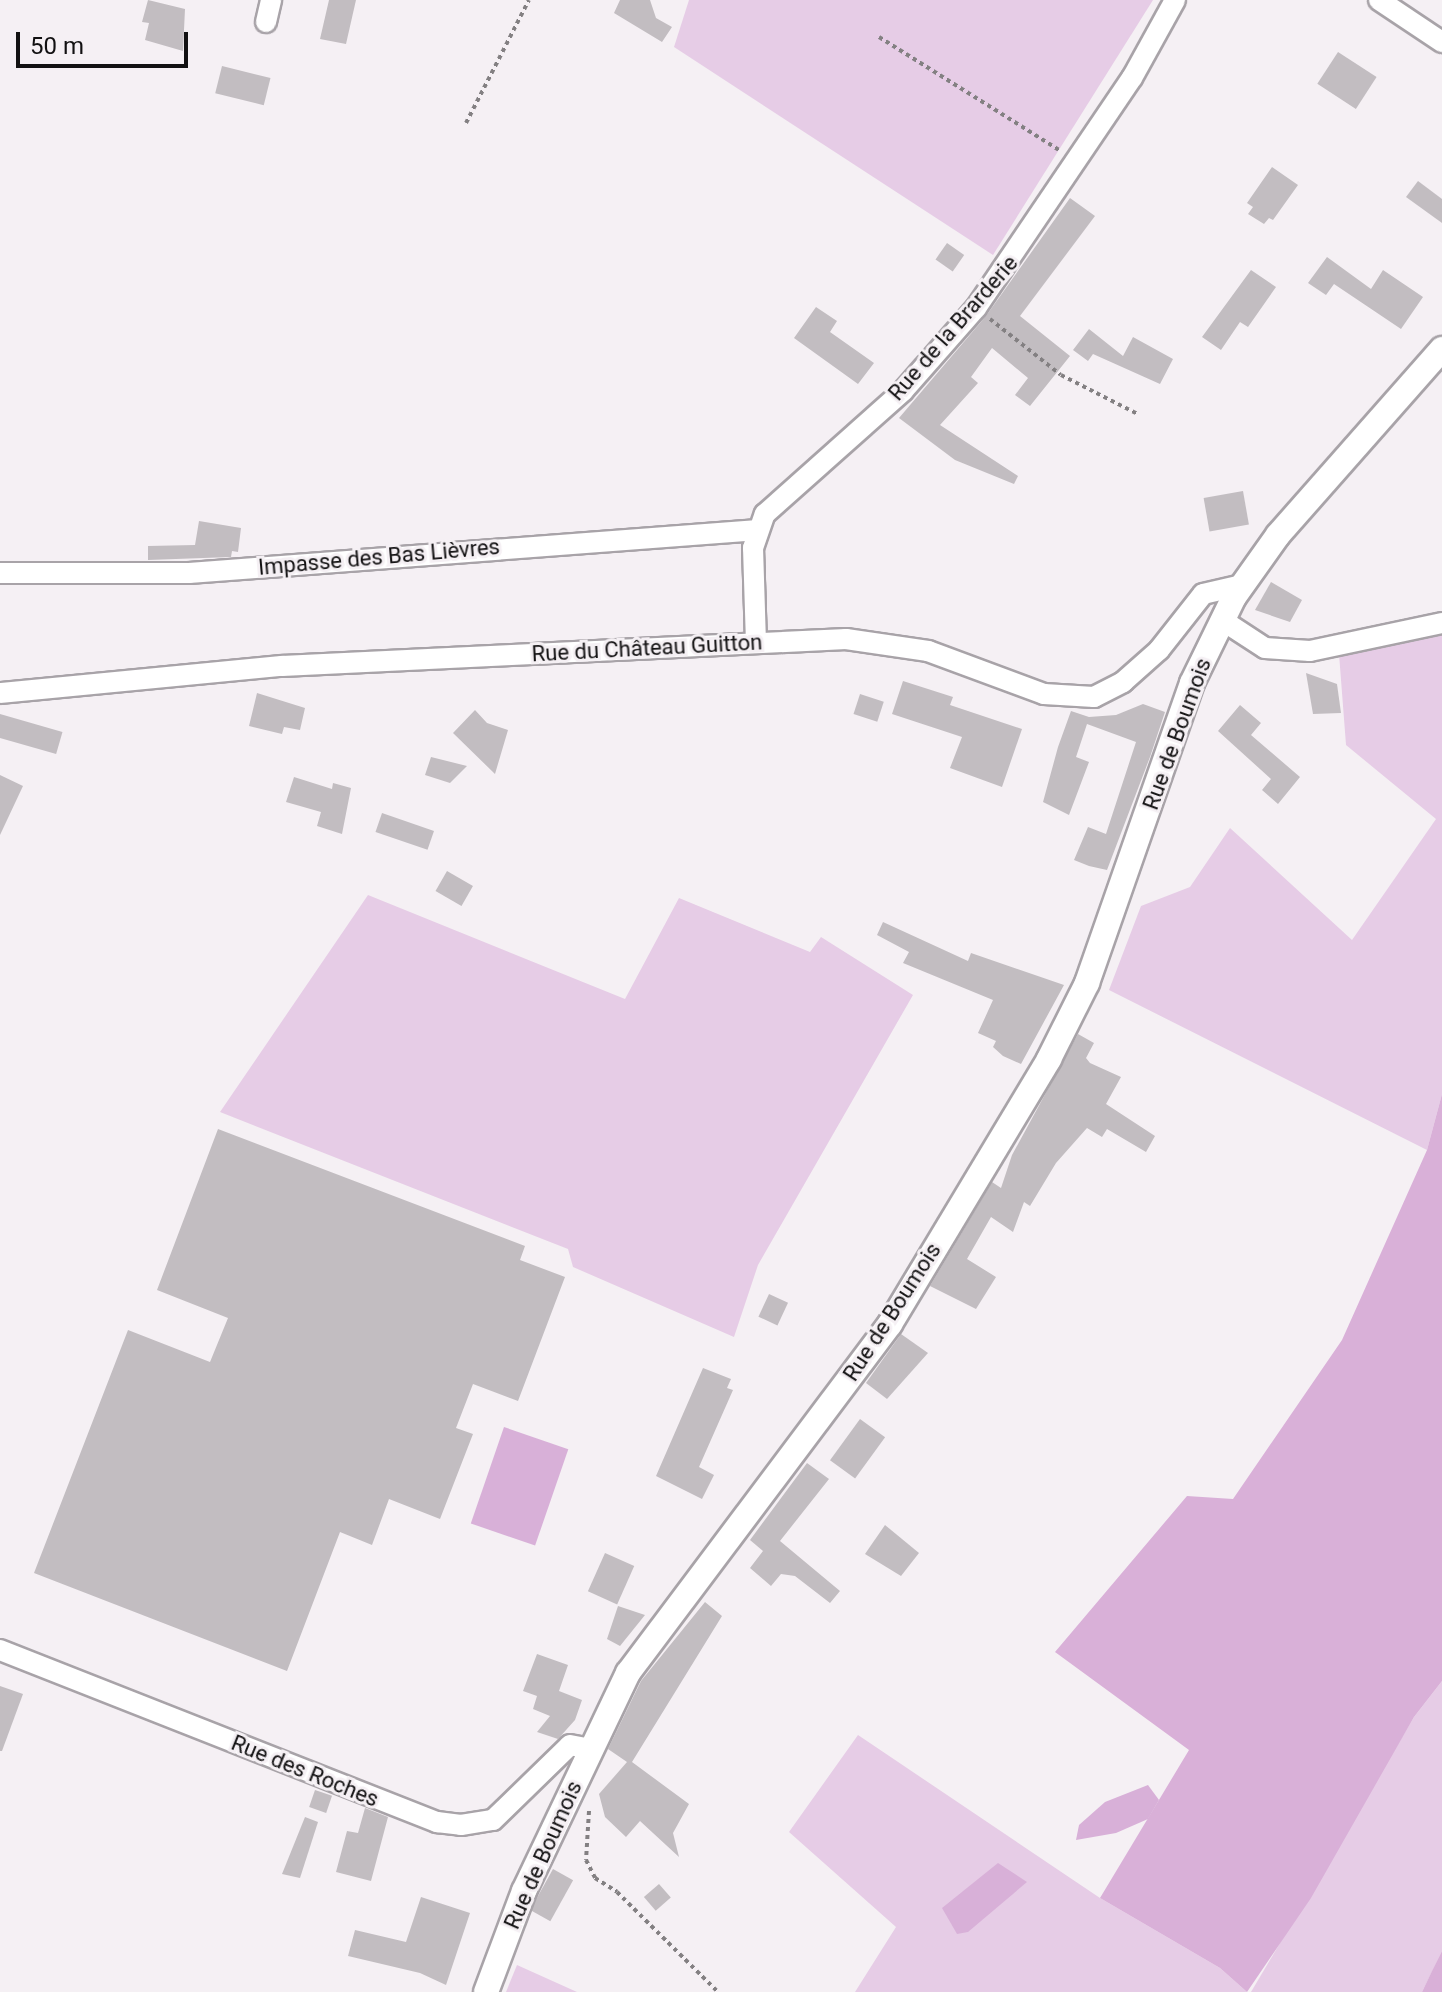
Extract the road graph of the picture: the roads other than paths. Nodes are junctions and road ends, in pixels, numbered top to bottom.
1 (271, 0) edge
2 (1175, 0) edge
3 (1379, 0) edge
4 (266, 22) dead end
5 (1442, 42) edge
6 (1442, 349) edge
7 (758, 530) junction
8 (0, 573) edge
9 (1238, 591) junction
10 (1222, 620) junction
11 (1442, 623) edge
12 (756, 643) junction
13 (0, 693) edge
14 (0, 1650) edge
15 (590, 1749) junction
16 (486, 1992) edge

1 - 4 street
2 - 7 street, Rue de la Brarderie
3 - 5 street
6 - 9 street, Rue de Boumois
7 - 8 street, Impasse des Bas Lièvres
7 - 12 street, Rue de la Brarderie
9 - 10 street, Rue de Boumois
9 - 12 street, Rue du Château Guitton
10 - 11 street
10 - 15 street, Rue de Boumois
12 - 13 street, Rue du Château Guitton
14 - 15 street, Rue des Roches
15 - 16 street, Rue de Boumois

